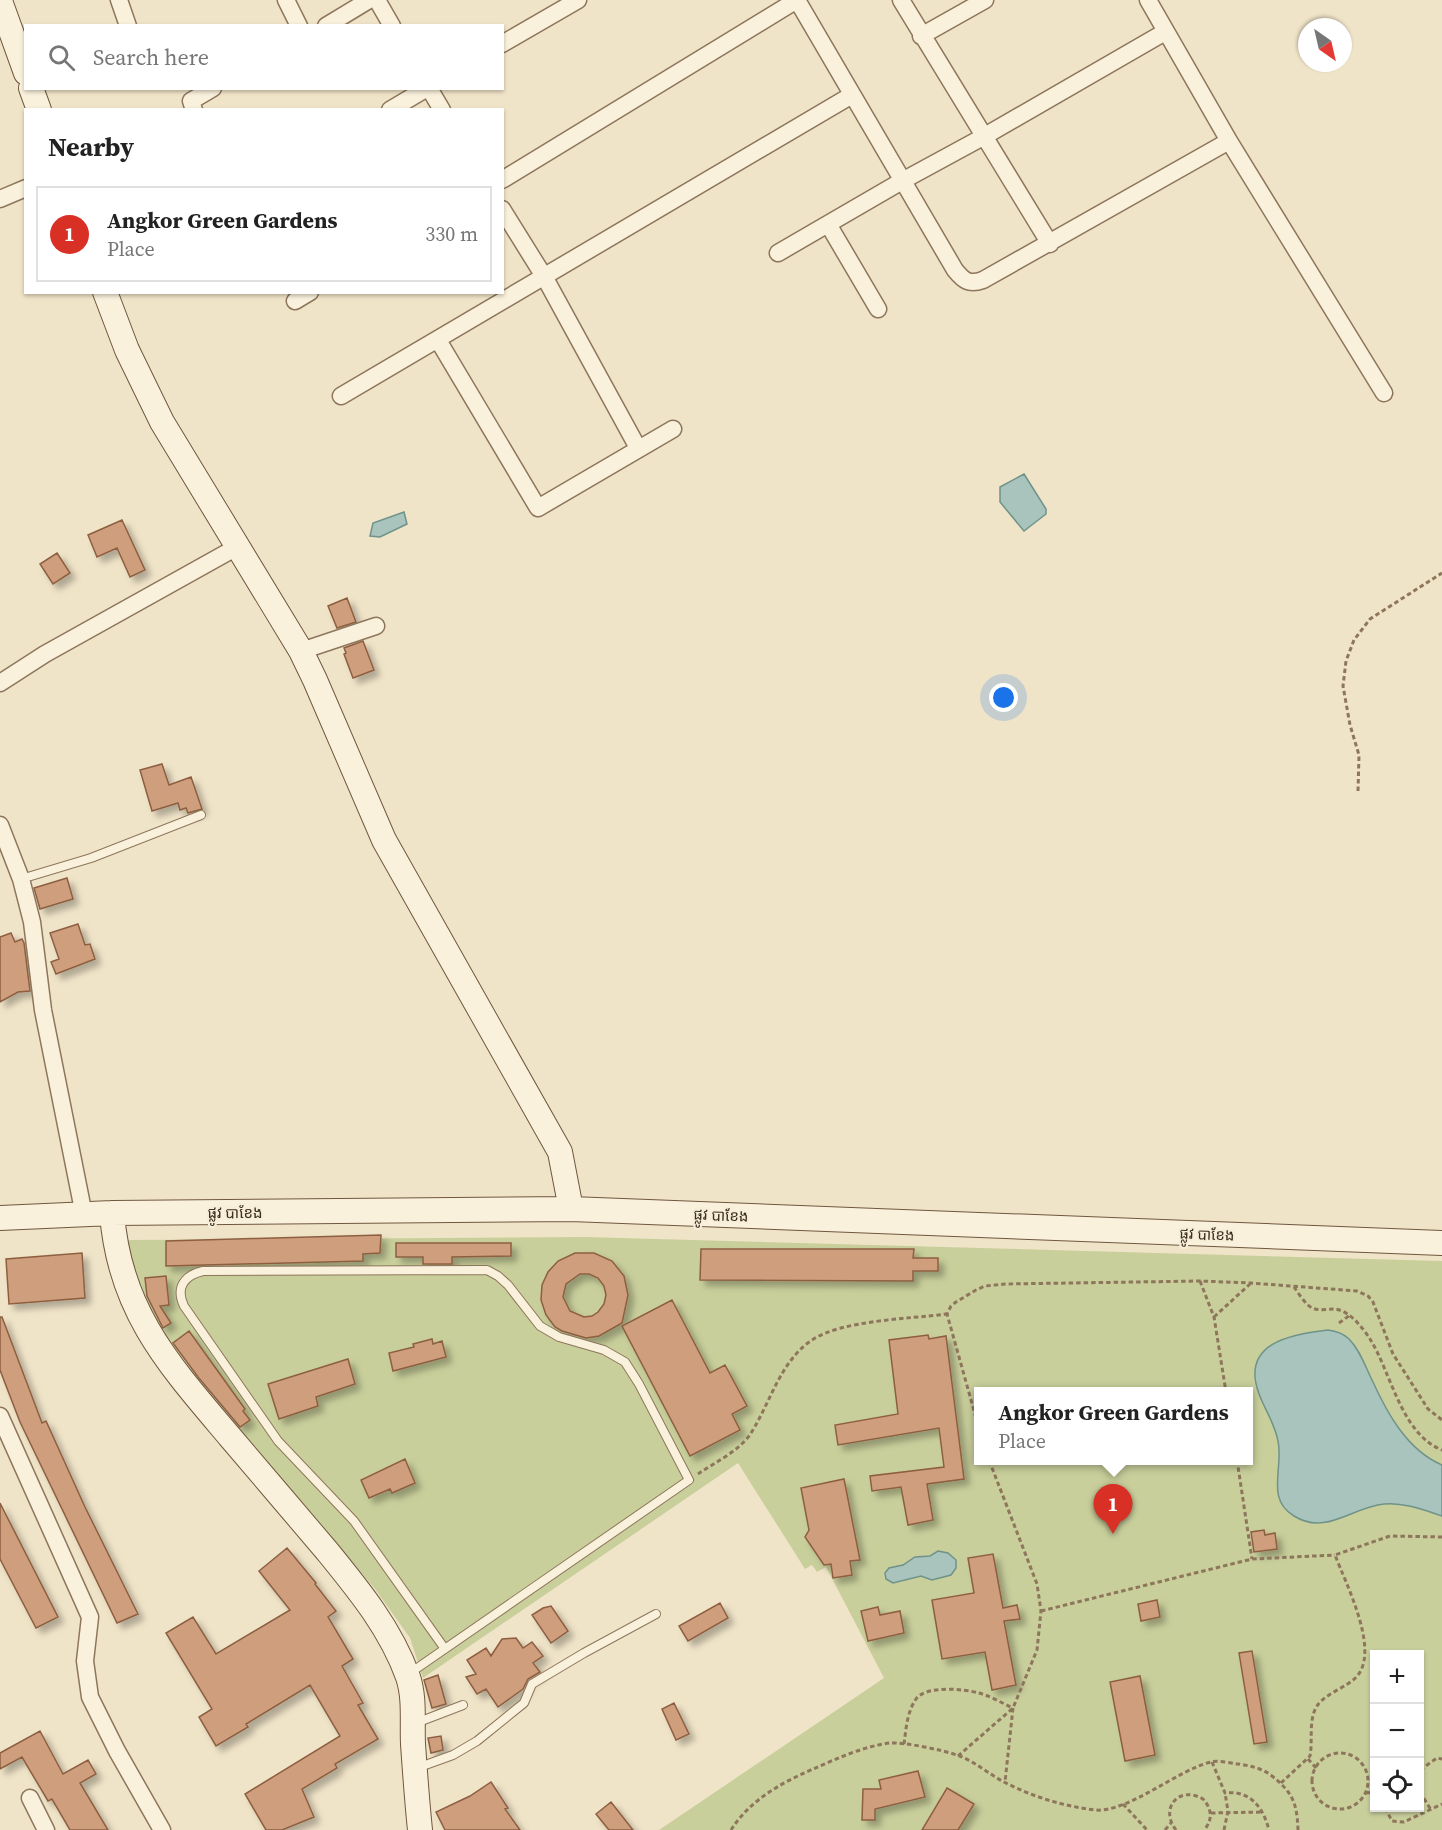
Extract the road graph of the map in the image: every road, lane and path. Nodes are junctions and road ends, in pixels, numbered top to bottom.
1 (119, 0) edge
2 (286, 0) edge
3 (369, 0) edge
4 (378, 0) edge
5 (578, 0) edge
6 (797, 0) edge
7 (900, 0) edge
8 (985, 0) edge
9 (1148, 0) edge
10 (0, 1) edge
11 (127, 24) edge
12 (298, 24) edge
13 (329, 24) edge
14 (391, 24) edge
15 (1165, 32) junction
16 (921, 36) junction
17 (504, 43) edge
18 (24, 67) edge
19 (32, 90) edge
20 (210, 90) edge
21 (425, 90) edge
22 (429, 90) edge
23 (852, 95) junction
24 (38, 108) edge
25 (193, 108) edge
26 (393, 108) edge
27 (441, 108) edge
28 (983, 137) junction
29 (1229, 141) junction
30 (504, 179) edge
31 (902, 181) junction
32 (24, 189) edge
33 (0, 199) edge
34 (504, 212) edge
35 (828, 224) junction
36 (1050, 244) junction
37 (778, 253) dead end
38 (544, 278) junction
39 (106, 294) edge
40 (307, 294) edge
41 (295, 301) dead end
42 (878, 309) dead end
43 (438, 340) junction
44 (1384, 393) dead end
45 (341, 396) dead end
46 (673, 429) dead end
47 (638, 448) junction
48 (237, 547) junction
49 (1442, 573) edge
50 (376, 626) dead end
51 (301, 651) junction
52 (0, 683) edge
53 (1358, 790) dead end
54 (201, 814) dead end
55 (0, 825) edge
56 (21, 879) junction
57 (571, 1209) junction
58 (112, 1213) junction
59 (84, 1215) junction
60 (0, 1218) edge
61 (1442, 1243) edge
62 (1200, 1281) junction
63 (1251, 1283) junction
64 (1294, 1287) junction
65 (947, 1314) junction
66 (1350, 1315) junction
67 (1214, 1317) junction
68 (1339, 1323) dead end
69 (1225, 1387) edge
70 (974, 1411) edge
71 (0, 1416) edge
72 (1442, 1420) edge
73 (1442, 1450) edge
74 (991, 1465) edge
75 (1238, 1465) edge
76 (688, 1480) junction
77 (1442, 1537) edge
78 (1335, 1555) junction
79 (1252, 1559) junction
80 (1041, 1611) junction
81 (656, 1614) dead end
82 (445, 1649) junction
83 (407, 1676) junction
84 (464, 1705) dead end
85 (1013, 1708) junction
86 (412, 1724) junction
87 (904, 1744) junction
88 (958, 1756) junction
89 (1308, 1759) junction
90 (1442, 1759) edge
91 (1212, 1762) junction
92 (1424, 1767) edge
93 (1316, 1768) junction
94 (415, 1769) junction
95 (1005, 1782) junction
96 (1281, 1783) junction
97 (1370, 1792) edge
98 (1224, 1793) junction
99 (1366, 1793) junction
100 (30, 1798) dead end
101 (1424, 1800) edge
102 (1123, 1804) junction
103 (1442, 1804) edge
104 (1431, 1810) junction
105 (1228, 1811) junction
106 (1424, 1811) edge
107 (1263, 1812) junction
108 (1387, 1812) edge
109 (1421, 1812) edge
110 (1210, 1813) junction
111 (1171, 1823) junction
112 (46, 1830) edge
113 (162, 1830) edge
114 (420, 1830) edge
115 (731, 1830) edge
116 (1147, 1830) edge
117 (1165, 1830) edge
118 (1176, 1830) edge
119 (1204, 1830) edge
120 (1224, 1830) edge
121 (1269, 1830) edge
122 (1298, 1830) edge

1 - 11 street
2 - 12 street
3 - 13 street
4 - 14 street
5 - 17 street
6 - 23 street
6 - 30 street
7 - 16 street
8 - 16 street
9 - 15 street
10 - 18 street
15 - 28 street
15 - 29 street
16 - 28 street
19 - 24 street
20 - 25 street
21 - 26 street
22 - 27 street
23 - 31 street
23 - 38 street
28 - 31 street
28 - 36 street
29 - 36 street
29 - 44 street
31 - 35 street
31 - 36 street
32 - 33 street
34 - 38 street
35 - 37 street
35 - 42 street
38 - 43 street
38 - 47 street
39 - 48 street
40 - 41 street
43 - 45 street
43 - 47 street
46 - 47 street
48 - 51 street
48 - 52 street
49 - 53 path
50 - 51 street
51 - 57 street
54 - 56 lane
55 - 56 street
56 - 59 street
57 - 58 street, ផ្លូវ បាខែង
57 - 61 street, ផ្លូវ បាខែង
58 - 59 street, ផ្លូវ បាខែង
58 - 83 street
59 - 60 street, ផ្លូវ បាខែង
62 - 63 path
62 - 65 path
62 - 67 path
63 - 64 path
63 - 67 path
64 - 66 path
64 - 72 path
65 - 70 path
65 - 76 path
66 - 68 path
66 - 73 path
67 - 69 path
71 - 113 street
74 - 80 path
75 - 79 path
76 - 82 lane
76 - 82 lane
77 - 78 path
78 - 79 path
78 - 89 path
79 - 80 path
80 - 85 path
81 - 94 lane
82 - 83 lane
83 - 86 street
84 - 86 lane
85 - 87 path
85 - 88 path
85 - 95 path
86 - 94 street
87 - 88 path
87 - 115 path
88 - 95 path
89 - 93 path
89 - 96 path
90 - 92 path
91 - 96 path
91 - 98 path
91 - 102 path
93 - 99 path
93 - 99 path
94 - 114 street
95 - 102 path
96 - 122 path
97 - 99 path
98 - 105 path
98 - 107 path
100 - 112 street
101 - 104 path
102 - 116 path
103 - 104 path
104 - 106 path
105 - 107 path
105 - 110 path
105 - 120 path
107 - 121 path
108 - 109 path
110 - 111 path
110 - 119 path
111 - 117 path
111 - 118 path

